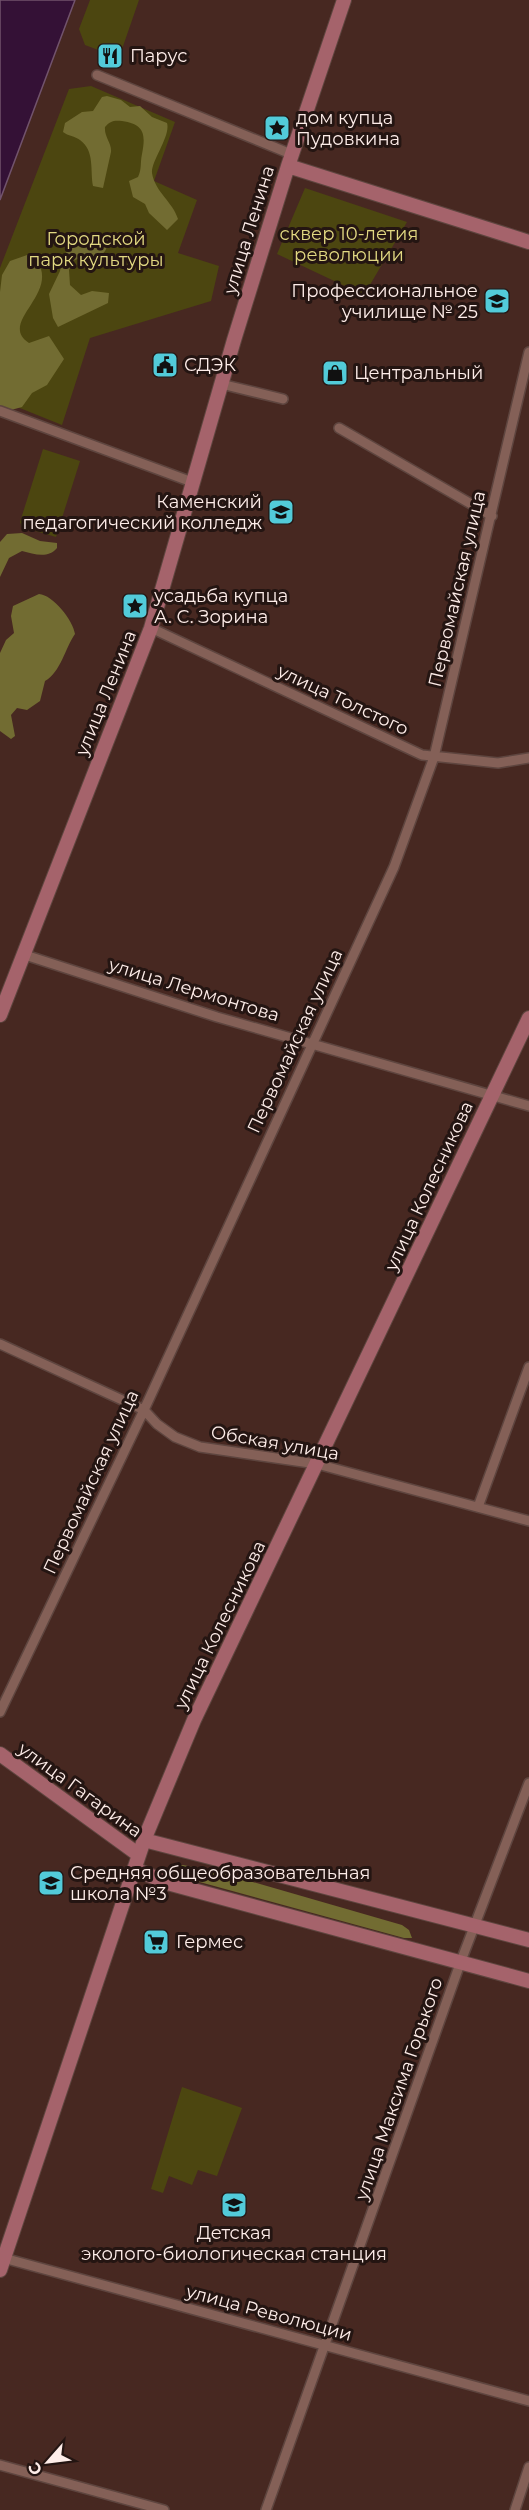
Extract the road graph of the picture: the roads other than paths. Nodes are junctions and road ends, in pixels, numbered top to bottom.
1 (344, 0) edge
2 (97, 75) dead end
3 (290, 160) junction
4 (529, 242) edge
5 (529, 352) edge
6 (221, 384) junction
7 (283, 399) dead end
8 (0, 411) edge
9 (339, 428) dead end
10 (192, 482) junction
11 (492, 516) junction
12 (152, 628) junction
13 (434, 758) junction
14 (529, 758) edge
15 (22, 954) junction
16 (0, 1015) edge
17 (529, 1018) edge
18 (313, 1043) junction
19 (493, 1095) junction
20 (529, 1106) edge
21 (0, 1344) edge
22 (529, 1367) edge
23 (144, 1410) junction
24 (317, 1464) junction
25 (478, 1507) junction
26 (529, 1521) edge
27 (0, 1712) edge
28 (0, 1754) edge
29 (529, 1783) edge
30 (144, 1840) junction
31 (139, 1855) junction
32 (134, 1869) junction
33 (475, 1925) junction
34 (529, 1940) edge
35 (461, 1961) junction
36 (529, 1981) edge
37 (1, 2262) edge
38 (326, 2345) junction
39 (529, 2401) edge
40 (0, 2465) edge
41 (529, 2468) edge
42 (164, 2510) edge
43 (266, 2510) edge
44 (515, 2510) edge

1 - 3 street, улица Ленина
2 - 3 street
3 - 4 street
3 - 6 street, улица Ленина
5 - 11 street, Первомайская улица
6 - 7 street
6 - 10 street, улица Ленина
8 - 10 street
9 - 11 street
10 - 12 street, улица Ленина
11 - 13 street, Первомайская улица
12 - 13 street, улица Толстого
12 - 15 street, улица Ленина
13 - 14 street, улица Толстого
13 - 18 street, Первомайская улица
15 - 16 street, улица Ленина
15 - 18 street, улица Лермонтова
17 - 19 street, улица Колесникова
18 - 19 street, улица Лермонтова
18 - 23 street, Первомайская улица
19 - 20 street, улица Лермонтова
19 - 24 street, улица Колесникова
21 - 23 street, Обская улица
22 - 25 street
23 - 24 street, Обская улица
23 - 27 street, Первомайская улица
24 - 25 street, Обская улица
24 - 30 street, улица Колесникова
25 - 26 street, Обская улица
28 - 31 street, улица Гагарина
29 - 33 street, улица Максима Горького
30 - 31 street, улица Колесникова
30 - 33 street, улица Гагарина
31 - 32 street, улица Колесникова
32 - 35 street
32 - 37 street, улица Колесникова
33 - 34 street, улица Гагарина
33 - 35 street, улица Максима Горького
35 - 36 street
35 - 38 street, улица Максима Горького
37 - 38 street, улица Революции
38 - 39 street, улица Революции
38 - 43 street, улица Максима Горького
40 - 42 street
41 - 44 street

